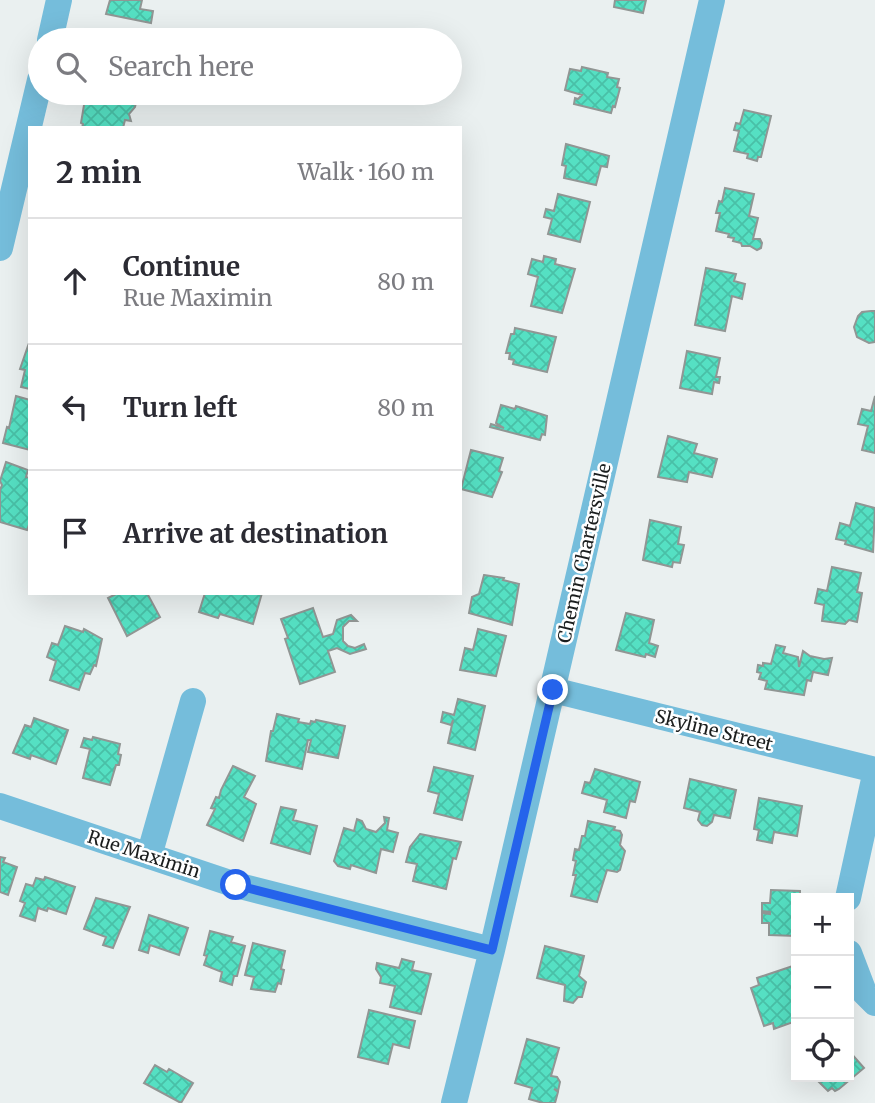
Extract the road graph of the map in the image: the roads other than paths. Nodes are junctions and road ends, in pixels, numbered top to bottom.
1 (59, 0) edge
2 (712, 1) edge
3 (53, 28) edge
4 (34, 105) edge
5 (29, 126) edge
6 (28, 130) edge
7 (0, 248) edge
8 (553, 690) junction
9 (193, 701) dead end
10 (875, 772) edge
11 (0, 806) edge
12 (149, 856) junction
13 (850, 893) edge
14 (492, 950) junction
15 (850, 956) edge
16 (875, 1003) edge
17 (454, 1103) edge

1 - 3 street
2 - 8 street, Chemin Chartersville
4 - 5 street
6 - 7 street
8 - 10 street, Skyline Street
8 - 14 street, Chemin Chartersville
9 - 12 street
10 - 13 street
11 - 12 street, Rue Maximin
12 - 14 street, Rue Maximin
14 - 17 street, Chemin Chartersville
15 - 16 street

